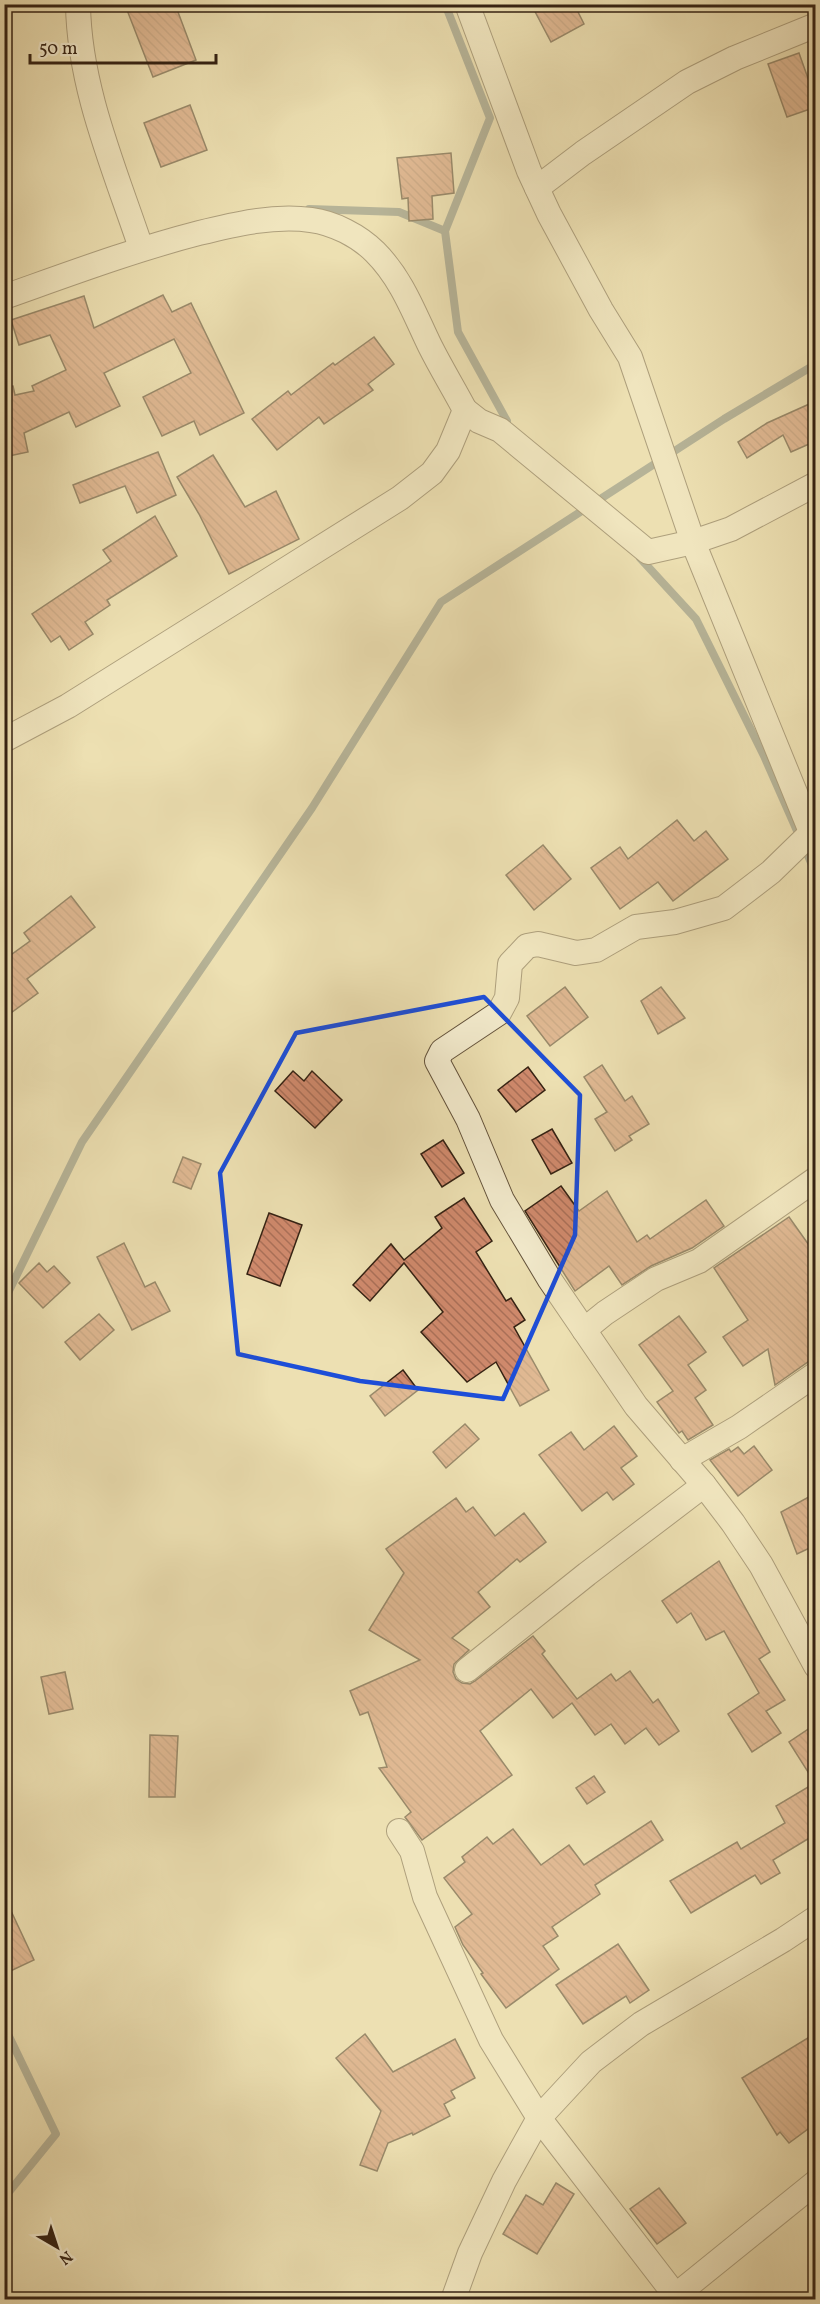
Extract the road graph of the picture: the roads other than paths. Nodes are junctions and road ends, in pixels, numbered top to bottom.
1 (78, 4) edge
2 (467, 4) edge
3 (816, 25) edge
4 (537, 188) junction
5 (143, 247) junction
6 (4, 297) edge
7 (465, 410) junction
8 (816, 484) edge
9 (693, 542) junction
10 (4, 741) edge
11 (813, 838) edge
12 (816, 1179) edge
13 (584, 1330) junction
14 (816, 1374) edge
15 (682, 1460) junction
16 (704, 1485) junction
17 (816, 1666) edge
18 (466, 1670) dead end
19 (399, 1831) dead end
20 (816, 1918) edge
21 (539, 2118) junction
22 (816, 2181) edge
23 (677, 2298) edge
24 (453, 2300) edge

1 - 5 street
2 - 4 street
3 - 4 street
4 - 9 street
5 - 6 street
5 - 7 street
7 - 9 street
7 - 10 street
8 - 9 street
9 - 11 street
11 - 13 street
12 - 13 street
13 - 15 street
14 - 15 street
15 - 16 street
16 - 17 street
16 - 18 street
19 - 21 street
20 - 21 street
21 - 23 street
21 - 24 street
22 - 23 street

